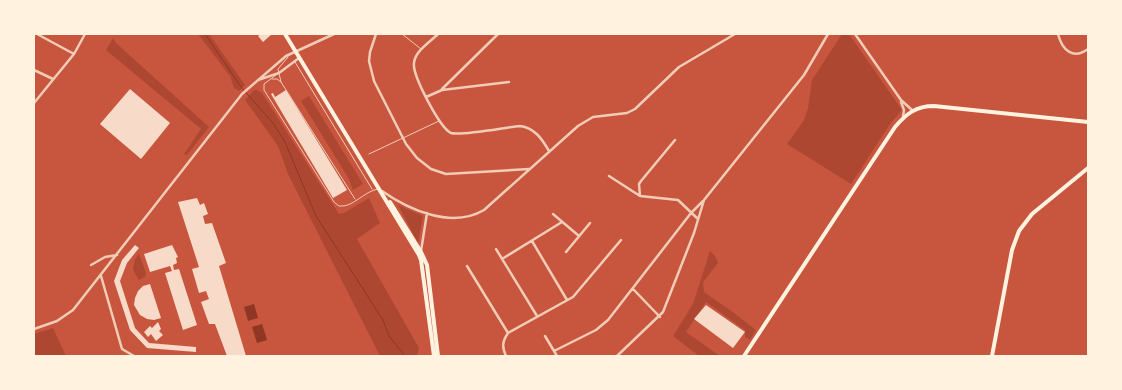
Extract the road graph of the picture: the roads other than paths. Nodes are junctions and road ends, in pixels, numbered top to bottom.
1 (37, 34) edge
2 (85, 34) edge
3 (285, 34) edge
4 (334, 34) edge
5 (376, 34) edge
6 (402, 34) edge
7 (438, 34) edge
8 (498, 34) edge
9 (736, 34) edge
10 (828, 34) edge
11 (855, 34) edge
12 (1058, 34) edge
13 (422, 49) junction
14 (1088, 49) edge
15 (296, 51) junction
16 (291, 53) junction
17 (74, 54) junction
18 (300, 58) junction
19 (295, 61) junction
20 (34, 70) edge
21 (278, 73) junction
22 (53, 79) junction
23 (257, 81) junction
24 (266, 81) junction
25 (281, 82) junction
26 (509, 82) dead end
27 (442, 90) junction
28 (426, 97) junction
29 (901, 100) junction
30 (34, 103) edge
31 (912, 110) junction
32 (903, 117) junction
33 (440, 121) junction
34 (1088, 122) edge
35 (402, 137) junction
36 (674, 140) dead end
37 (549, 151) junction
38 (369, 154) dead end
39 (1088, 168) edge
40 (529, 169) junction
41 (609, 176) dead end
42 (379, 189) junction
43 (372, 190) junction
44 (640, 196) junction
45 (355, 200) junction
46 (704, 200) junction
47 (148, 205) dead end
48 (153, 207) junction
49 (427, 213) junction
50 (691, 213) junction
51 (553, 214) dead end
52 (698, 219) junction
53 (562, 222) junction
54 (590, 223) dead end
55 (579, 236) junction
56 (621, 240) dead end
57 (532, 241) junction
58 (496, 249) dead end
59 (421, 252) junction
60 (566, 252) dead end
61 (117, 255) junction
62 (502, 259) junction
63 (421, 260) junction
64 (91, 265) dead end
65 (467, 266) dead end
66 (101, 276) junction
67 (633, 289) junction
68 (567, 300) junction
69 (537, 316) junction
70 (660, 317) junction
71 (34, 329) edge
72 (508, 333) junction
73 (545, 336) dead end
74 (554, 351) junction
75 (134, 356) edge
76 (434, 356) edge
77 (438, 356) edge
78 (506, 356) edge
79 (557, 356) edge
80 (617, 356) edge
81 (744, 356) edge
82 (992, 356) edge

1 - 17 street
2 - 17 street
3 - 15 main road
4 - 15 street
5 - 35 street
6 - 13 lane
7 - 13 street
8 - 27 street
9 - 37 street
10 - 46 street
11 - 29 street
12 - 14 street
13 - 28 street
15 - 16 street
15 - 18 main road
16 - 21 lane
16 - 23 street
17 - 22 street
18 - 19 street
18 - 42 main road
19 - 21 street
19 - 43 lane
20 - 22 street
21 - 23 street
21 - 24 lane
21 - 25 lane
22 - 30 street
23 - 48 street
24 - 25 lane
24 - 45 lane
25 - 45 lane
26 - 27 street
27 - 28 street
28 - 33 street
29 - 31 street
29 - 32 street
31 - 32 main road
31 - 34 main road
32 - 81 main road
33 - 35 lane
33 - 37 street
35 - 38 lane
35 - 40 street
36 - 44 street
37 - 40 street
39 - 82 main road
40 - 49 street
41 - 44 street
42 - 43 lane
42 - 49 street
42 - 59 main road
42 - 63 main road
43 - 45 lane
44 - 50 street
46 - 50 street
46 - 52 street
47 - 48 street
48 - 61 street
49 - 59 street
50 - 52 street
50 - 67 street
51 - 53 street
52 - 70 street
53 - 55 street
53 - 57 street
54 - 55 street
55 - 60 street
56 - 68 street
57 - 62 street
57 - 68 street
58 - 62 street
59 - 63 street
59 - 77 main road
61 - 64 street
61 - 66 street
62 - 69 street
63 - 76 main road
65 - 72 street
66 - 71 street
66 - 75 street
67 - 70 street
67 - 74 street
68 - 69 street
69 - 72 street
70 - 80 street
72 - 78 street
73 - 74 street
74 - 79 street

